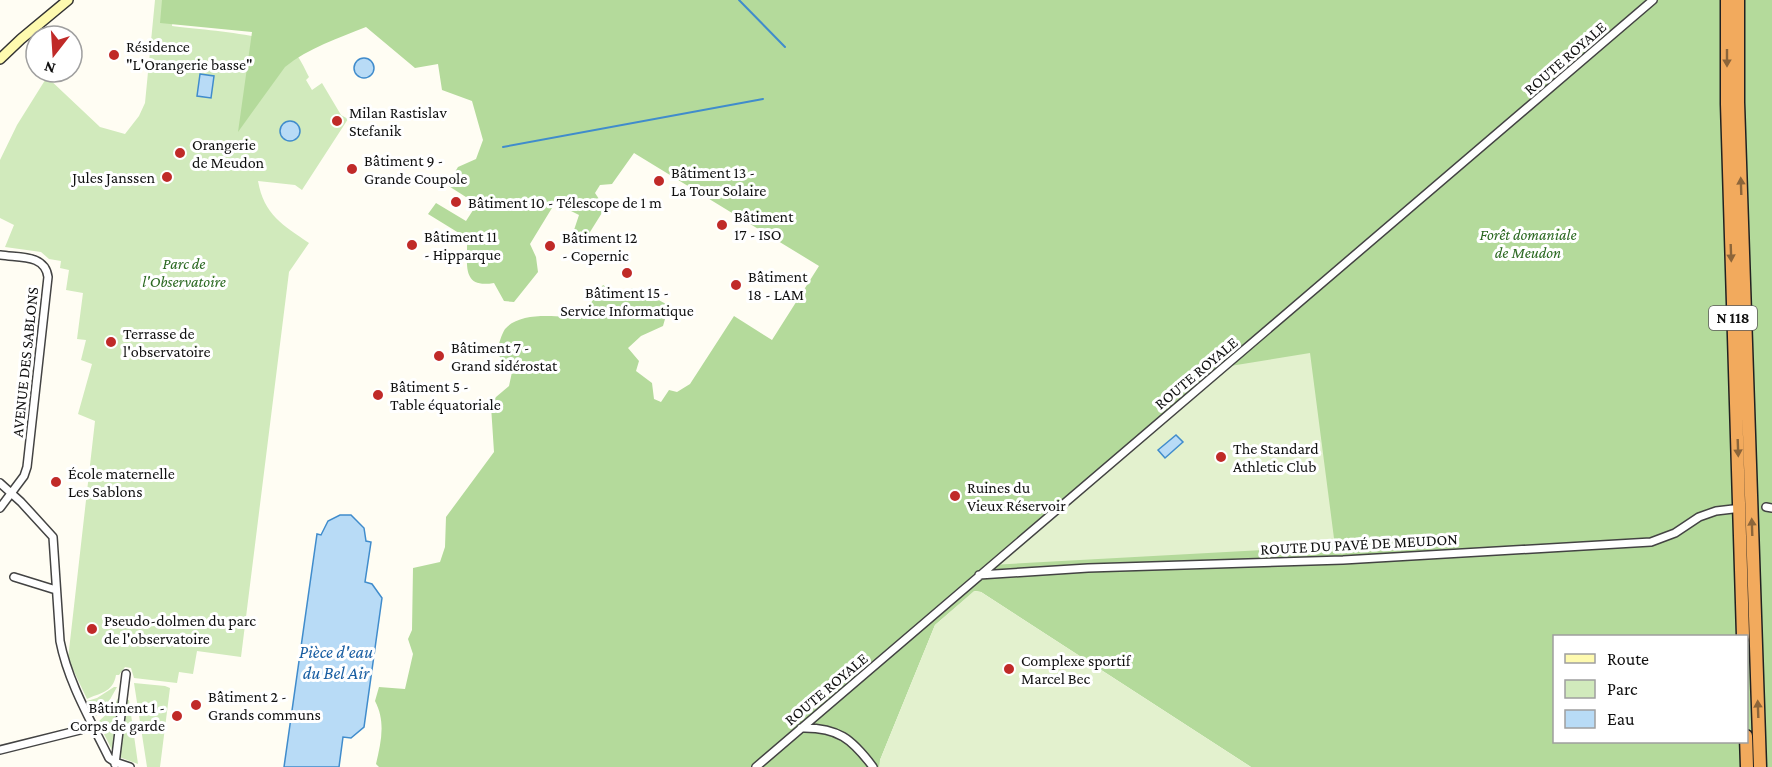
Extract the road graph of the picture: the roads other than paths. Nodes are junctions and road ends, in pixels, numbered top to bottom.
1 (68, 0) edge
2 (1653, 0) edge
3 (1727, 0) edge
4 (1738, 0) edge
5 (0, 60) edge
6 (0, 255) edge
7 (0, 483) edge
8 (10, 492) junction
9 (0, 508) edge
10 (1733, 509) dead end
11 (978, 575) junction
12 (14, 577) dead end
13 (56, 590) junction
14 (1743, 635) edge
15 (126, 674) dead end
16 (92, 724) junction
17 (801, 728) junction
18 (1746, 743) edge
19 (0, 750) edge
20 (115, 765) edge
21 (130, 767) edge
22 (756, 767) edge
23 (873, 767) edge
24 (1747, 767) edge
25 (1760, 767) edge

1 - 5 main road
2 - 11 street, ROUTE ROYALE
3 -> 14 highway, N 118
25 -> 4 highway, N 118
6 - 8 street, AVENUE DES SABLONS
7 - 8 street
8 - 9 street, AVENUE DES SABLONS
8 - 13 street
10 - 11 street, ROUTE DU PAVÉ DE MEUDON
11 - 17 street, ROUTE ROYALE
12 - 13 street
13 - 16 street
15 - 20 street
16 - 19 street
16 - 20 street
17 - 22 street, ROUTE ROYALE
17 - 23 street
18 - 24 highway
20 - 21 street

